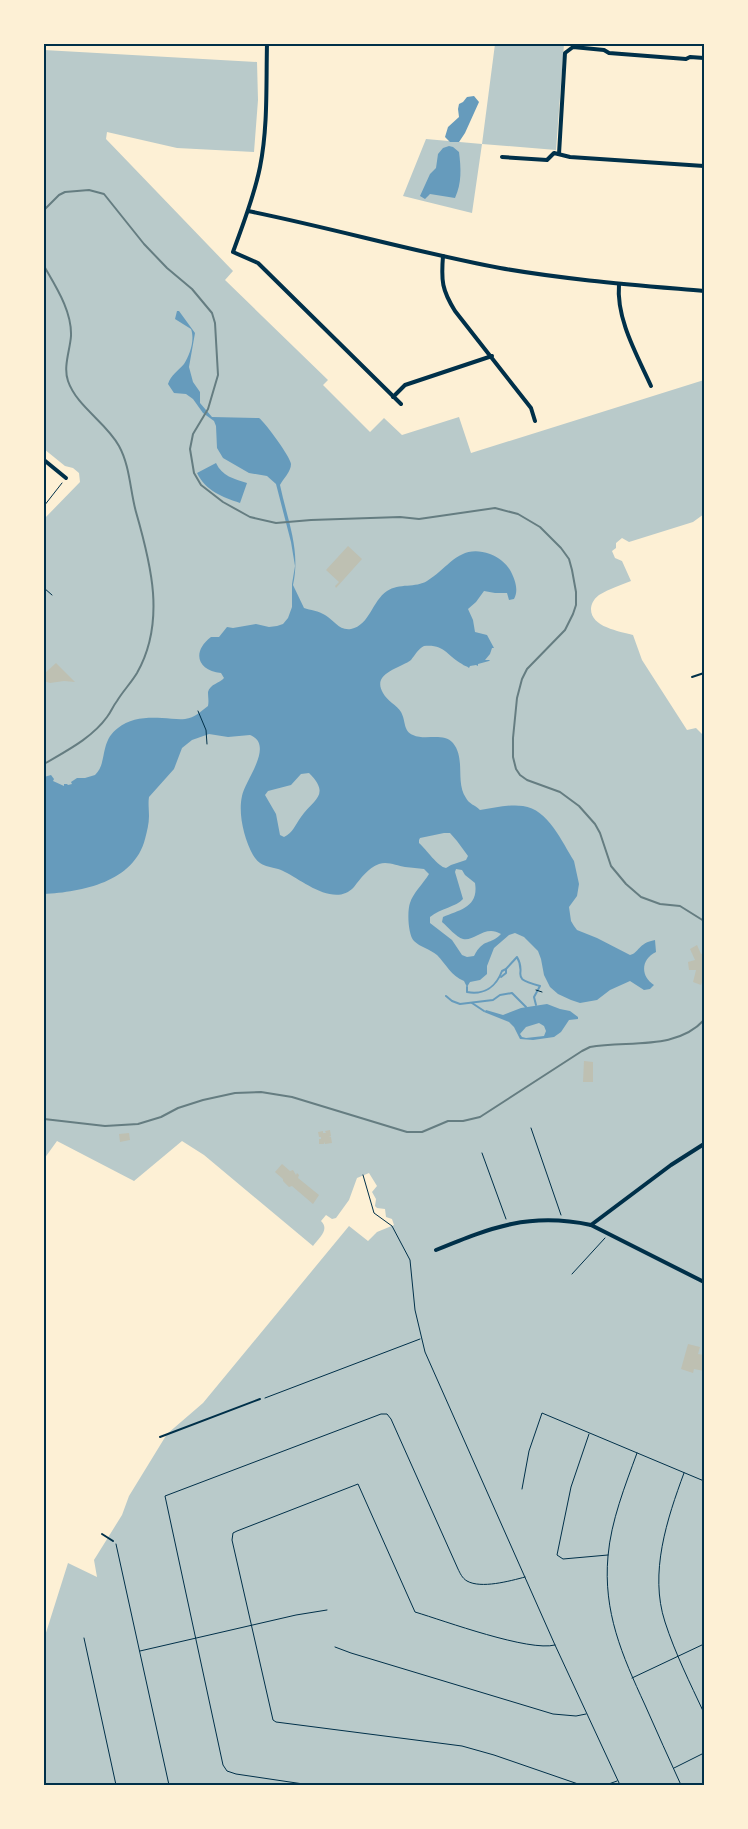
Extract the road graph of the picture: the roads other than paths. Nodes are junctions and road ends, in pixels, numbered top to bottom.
1 (267, 44) edge
2 (704, 58) edge
3 (559, 154) junction
4 (502, 156) dead end
5 (704, 166) edge
6 (248, 211) junction
7 (444, 256) junction
8 (619, 284) junction
9 (704, 291) edge
10 (492, 356) junction
11 (651, 386) dead end
12 (393, 397) junction
13 (401, 404) dead end
14 (535, 421) dead end
15 (44, 460) edge
16 (66, 478) road end
17 (704, 673) edge
18 (692, 677) dead end
19 (704, 1144) edge
20 (591, 1225) junction
21 (436, 1250) dead end
22 (704, 1282) edge
23 (260, 1399) road end
24 (160, 1437) dead end
25 (102, 1534) dead end
26 (112, 1541) road end

1 - 6 street
2 - 3 street
3 - 4 street
3 - 5 street
6 - 7 street
6 - 12 street
7 - 8 street
7 - 10 street
8 - 9 street
8 - 11 street
10 - 12 street
10 - 14 street
12 - 13 street
15 - 16 street
17 - 18 lane
19 - 20 street
20 - 21 street
20 - 22 street
23 - 24 lane
25 - 26 lane

